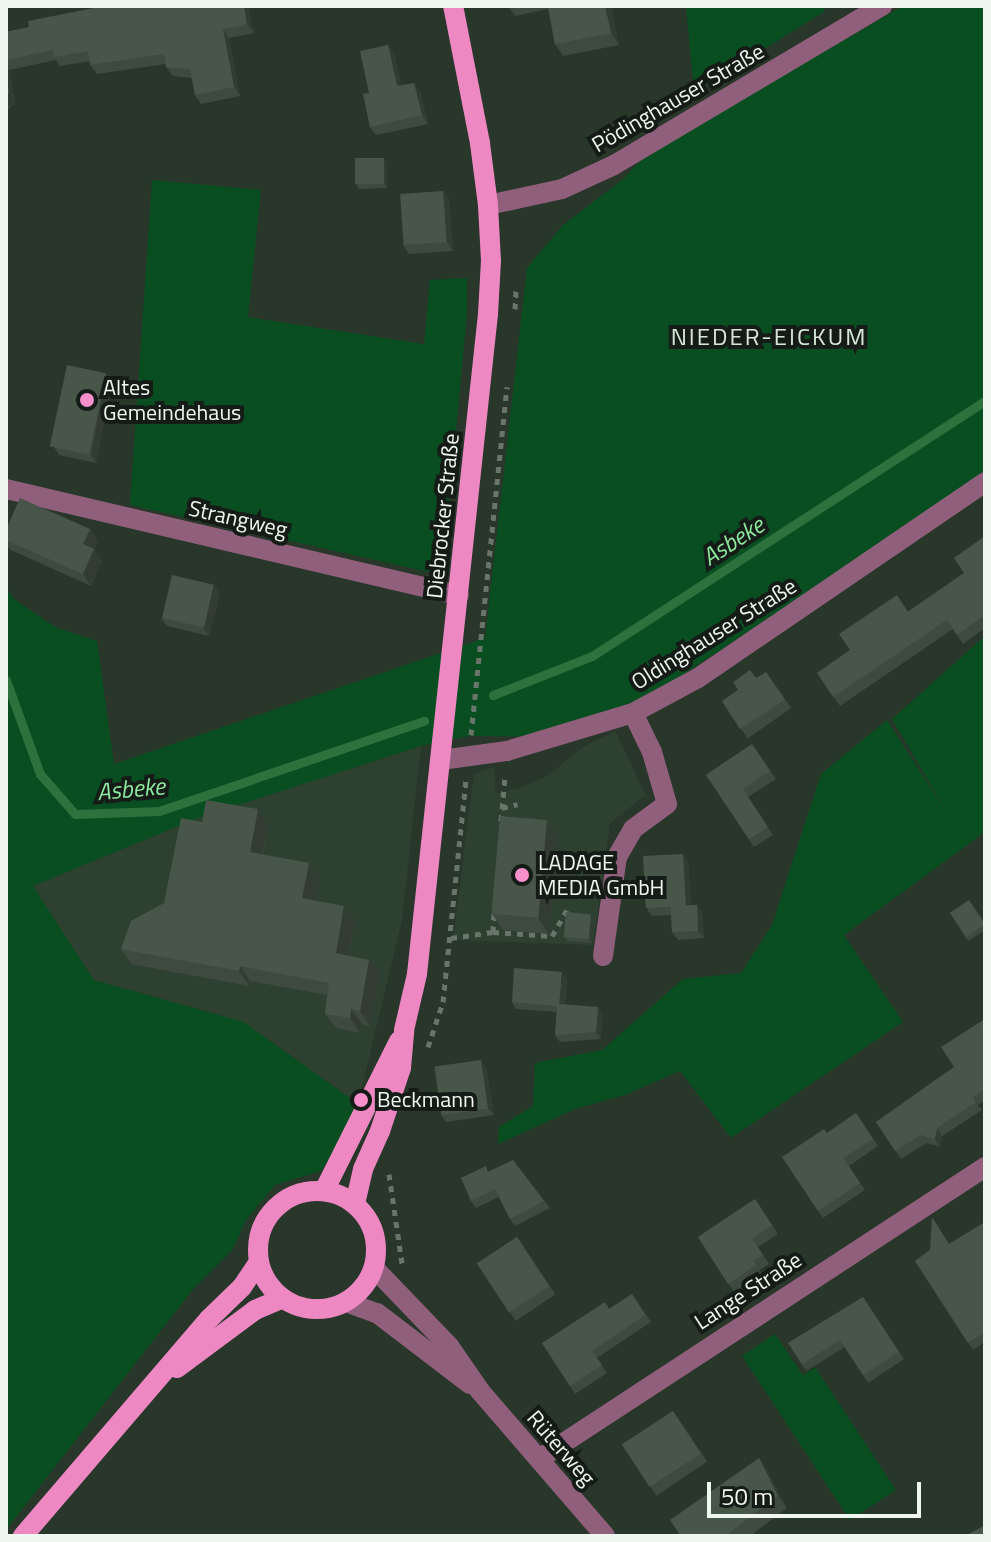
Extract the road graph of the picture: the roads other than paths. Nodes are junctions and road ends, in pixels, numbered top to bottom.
1 (453, 6) edge
2 (882, 6) edge
3 (488, 205) junction
4 (985, 482) edge
5 (6, 489) edge
6 (459, 595) junction
7 (633, 713) junction
8 (441, 760) junction
9 (603, 956) dead end
10 (404, 1030) junction
11 (985, 1167) edge
12 (324, 1191) junction
13 (355, 1204) junction
14 (259, 1262) junction
15 (374, 1268) junction
16 (283, 1298) junction
17 (346, 1302) junction
18 (154, 1385) junction
19 (480, 1391) junction
20 (539, 1459) junction
21 (23, 1536) edge
22 (605, 1536) edge

1 - 3 main road, Diebrocker Straße
2 - 3 street, Pödinghauser Straße
3 - 6 main road, Diebrocker Straße
4 - 7 street, Oldinghauser Straße
5 - 6 street, Strangweg
6 - 8 main road, Diebrocker Straße
7 - 8 street, Oldinghauser Straße
7 - 9 street
8 - 10 main road, Diebrocker Straße
10 - 12 main road, Diebrocker Straße
10 - 13 main road, Diebrocker Straße
11 - 20 street, Lange Straße
12 - 13 main road
12 - 14 main road
13 - 15 main road
14 - 16 main road
14 - 18 main road
15 - 17 main road
15 - 19 street, Rüterweg
16 - 17 main road
16 - 18 main road
17 - 19 street, Rüterweg
18 - 21 main road
19 - 20 street, Rüterweg
20 - 22 street, Rüterweg

